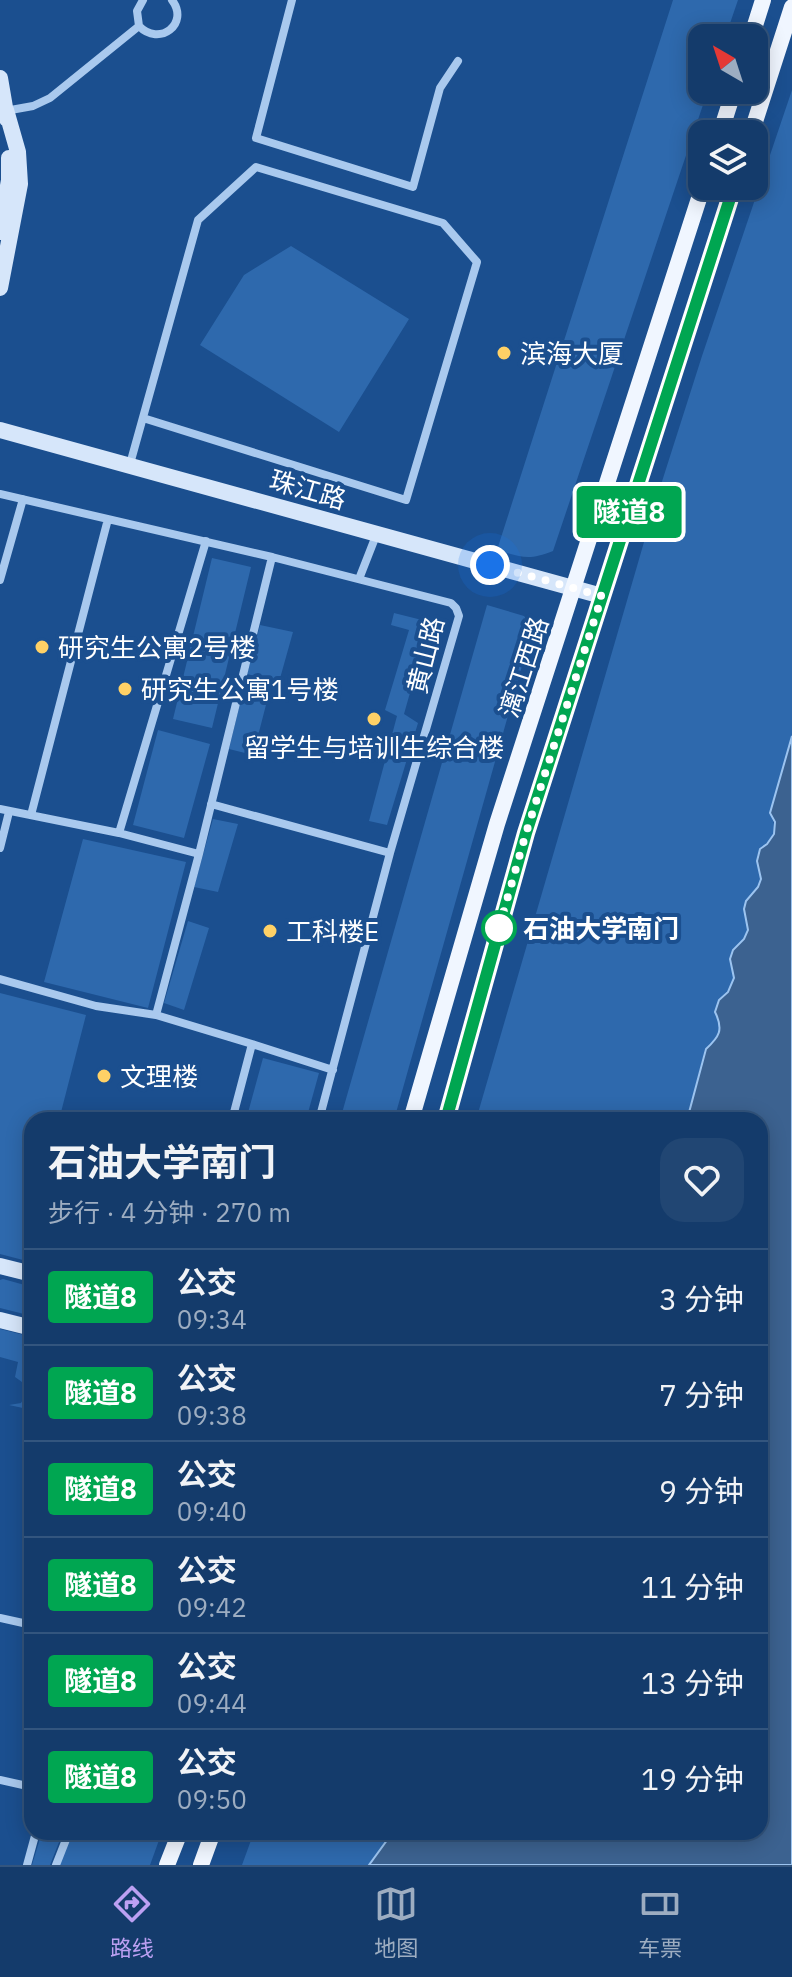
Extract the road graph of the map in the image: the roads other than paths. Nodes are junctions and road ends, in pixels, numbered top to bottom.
1 (143, 0) edge
2 (172, 0) edge
3 (292, 0) edge
4 (763, 0) edge
5 (792, 7) edge
6 (755, 24) edge
7 (139, 26) junction
8 (458, 61) dead end
9 (0, 78) edge
10 (3, 111) edge
11 (756, 120) edge
12 (698, 200) edge
13 (729, 200) edge
14 (0, 232) edge
15 (0, 288) edge
16 (143, 418) junction
17 (0, 430) edge
18 (130, 464) junction
19 (0, 494) edge
20 (23, 499) junction
21 (108, 519) junction
22 (377, 533) junction
23 (206, 541) junction
24 (272, 557) junction
25 (359, 579) junction
26 (0, 580) edge
27 (573, 588) junction
28 (602, 596) junction
29 (211, 804) junction
30 (5, 810) edge
31 (31, 815) junction
32 (119, 833) junction
33 (0, 848) edge
34 (390, 853) junction
35 (199, 854) junction
36 (0, 979) edge
37 (156, 1015) junction
38 (252, 1044) junction
39 (333, 1070) junction
40 (234, 1112) edge
41 (321, 1112) edge
42 (413, 1112) edge
43 (448, 1112) edge
44 (0, 1266) edge
45 (24, 1272) edge
46 (0, 1320) edge
47 (24, 1326) edge
48 (0, 1618) edge
49 (24, 1623) edge
50 (0, 1780) edge
51 (24, 1785) edge
52 (34, 1840) edge
53 (66, 1840) edge
54 (177, 1840) edge
55 (210, 1840) edge
56 (27, 1865) edge
57 (56, 1865) edge
58 (167, 1865) edge
59 (201, 1865) edge

1 - 7 street
2 - 7 street
3 - 8 street
4 - 6 main road
5 - 11 main road
7 - 10 street
9 - 10 street
10 - 14 street
10 - 15 street
12 - 27 main road, 漓江西路
13 - 28 main road, 漓江西路
16 - 16 street
16 - 18 street
17 - 18 street, 珠江路
18 - 22 street, 珠江路
19 - 20 street, 黄山路
20 - 21 street, 黄山路
20 - 26 street
21 - 23 street, 黄山路
21 - 31 street
22 - 25 street
22 - 27 street, 珠江路
23 - 24 street, 黄山路
23 - 32 street
24 - 25 street, 黄山路
24 - 29 street
25 - 34 street, 黄山路
27 - 28 street, 珠江路
27 - 42 main road, 漓江西路
28 - 43 main road, 漓江西路
29 - 34 street
29 - 35 street
30 - 31 street
30 - 33 street
31 - 32 street
32 - 35 street
34 - 39 street, 黄山路
35 - 37 street
36 - 37 street
37 - 38 street
38 - 39 street
38 - 40 street
39 - 41 street, 黄山路
44 - 45 street
46 - 47 street
48 - 49 street
50 - 51 street
52 - 56 street
53 - 57 street
54 - 58 main road
55 - 59 main road

